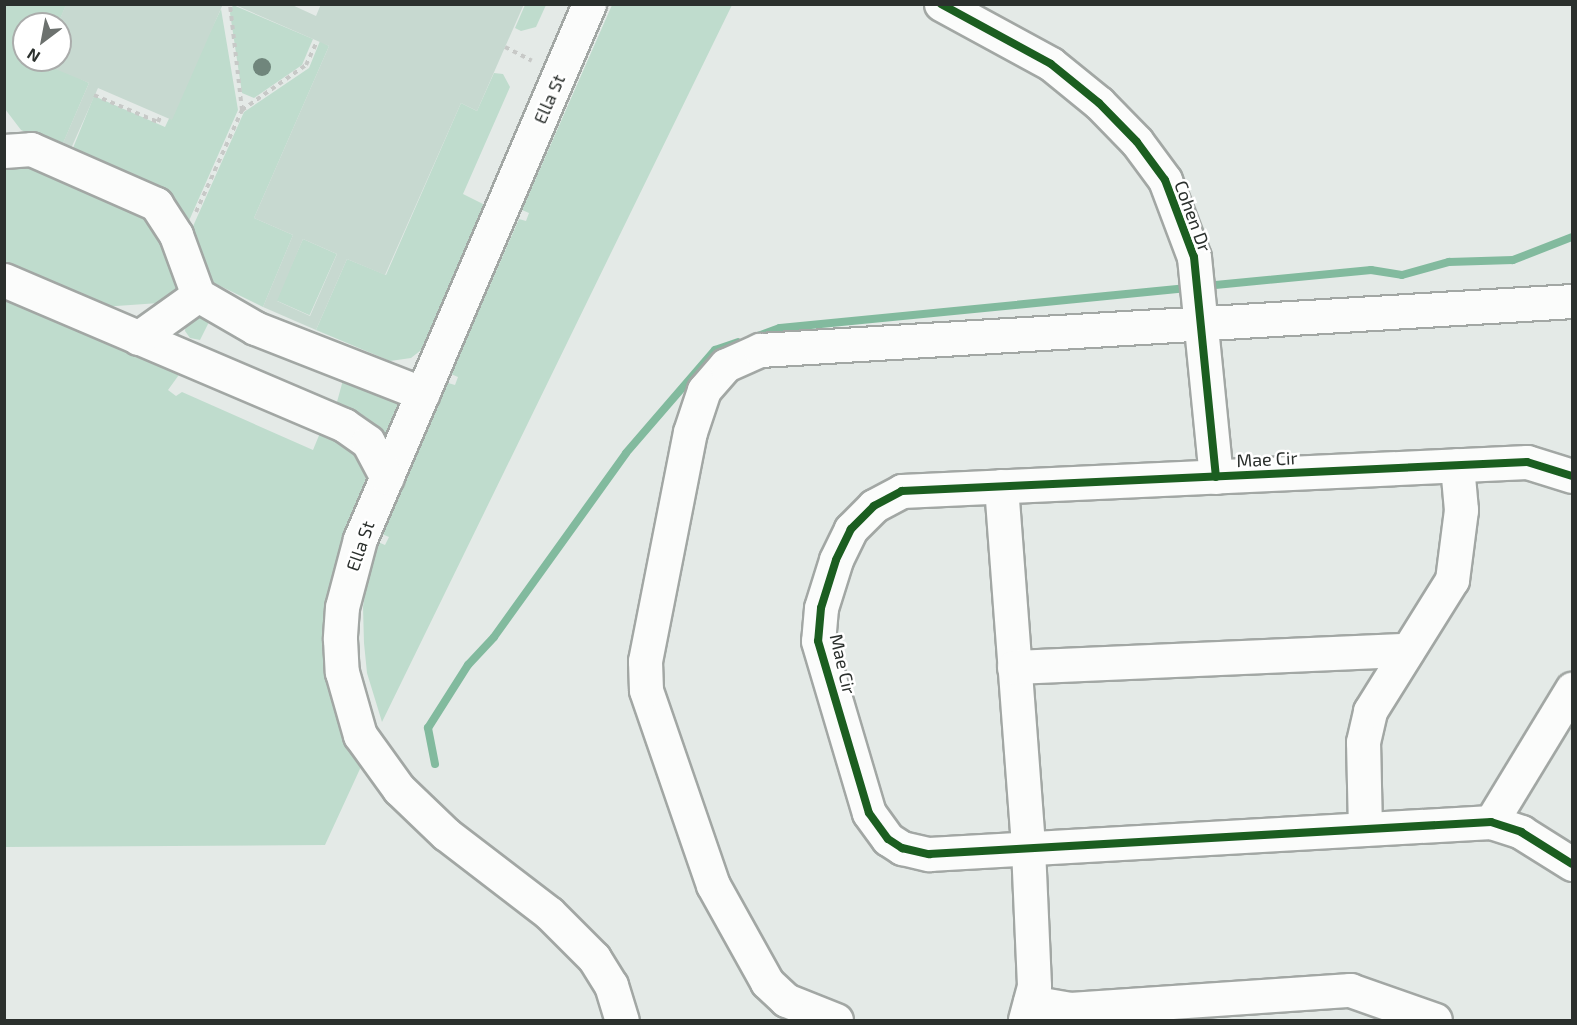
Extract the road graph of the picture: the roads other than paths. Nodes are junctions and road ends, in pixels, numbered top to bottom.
1 (589, 4) edge
2 (941, 4) edge
3 (4, 151) edge
4 (4, 280) edge
5 (198, 295) junction
6 (1572, 301) edge
7 (138, 339) junction
8 (423, 394) junction
9 (1457, 465) junction
10 (1572, 476) edge
11 (387, 477) junction
12 (1216, 477) junction
13 (1001, 486) junction
14 (1408, 650) junction
15 (1014, 667) junction
16 (1572, 689) edge
17 (1491, 822) junction
18 (1365, 829) junction
19 (1028, 848) junction
20 (1572, 864) edge
21 (1028, 1011) edge
22 (622, 1020) edge
23 (836, 1020) edge
24 (1435, 1020) edge

1 - 8 street, Ella St
2 - 12 street, Cohen Dr
3 - 5 street
4 - 7 street
5 - 7 street
5 - 8 street
6 - 23 street
7 - 11 street
8 - 11 street, Ella St
9 - 10 street, Mae Cir
9 - 12 street, Mae Cir
9 - 14 street
11 - 22 street, Ella St
12 - 13 street, Mae Cir
13 - 15 street
13 - 19 street, Mae Cir
14 - 15 street
14 - 18 street
15 - 19 street
16 - 17 street
17 - 18 street, Mae Cir
17 - 20 street, Mae Cir
18 - 19 street, Mae Cir
19 - 21 street
21 - 24 street

